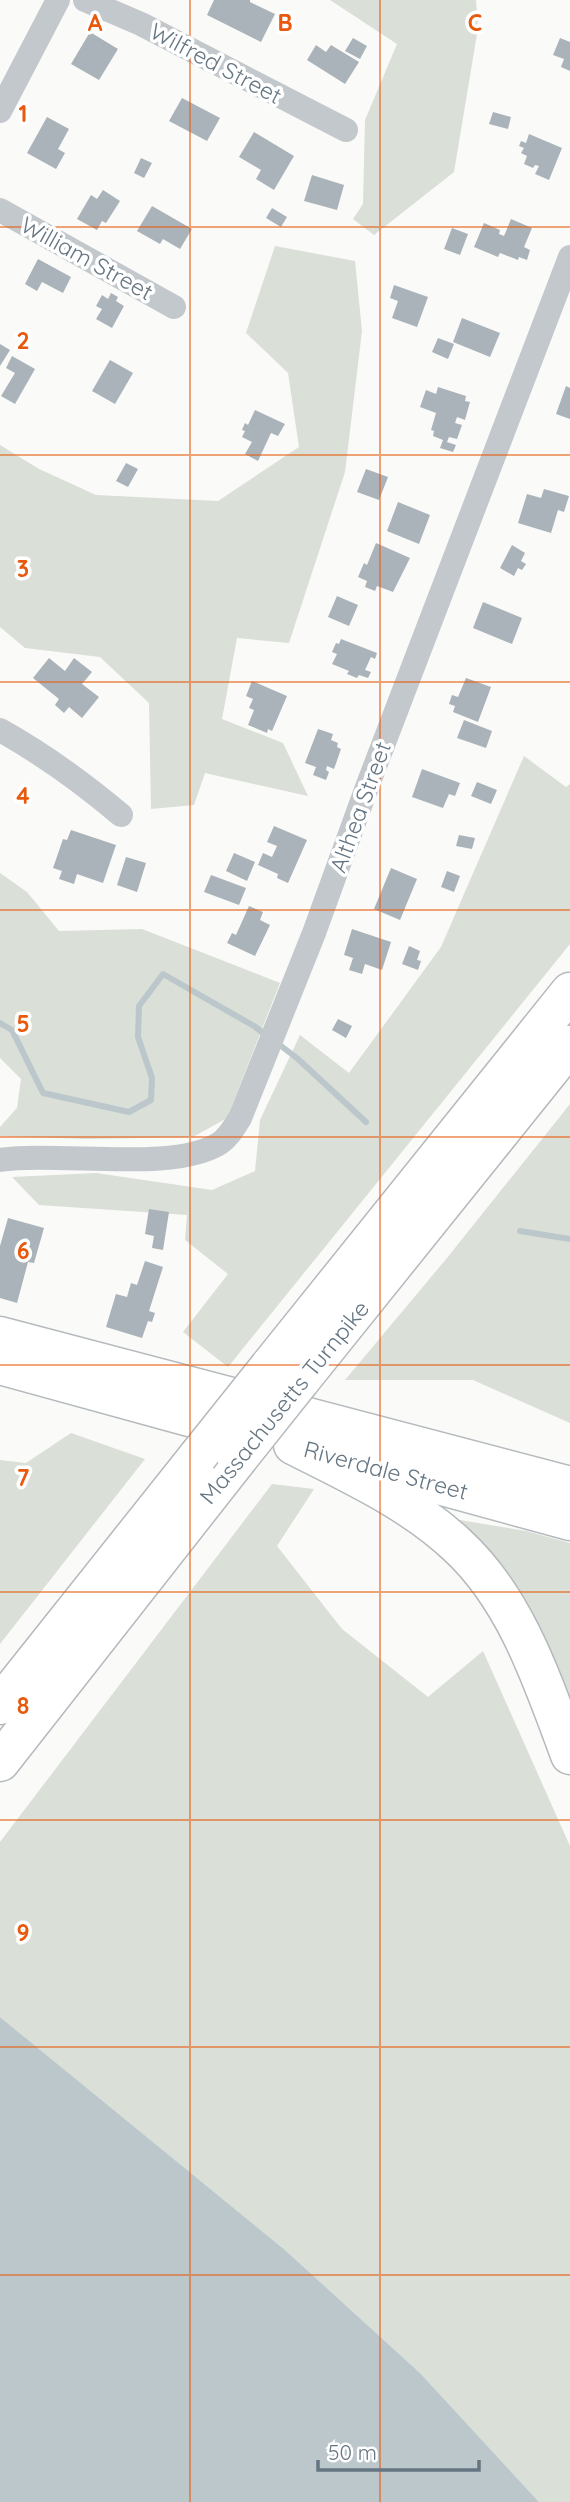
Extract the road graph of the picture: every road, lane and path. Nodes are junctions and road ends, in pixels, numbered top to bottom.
1 (58, 0) edge
2 (85, 0) edge
3 (0, 111) edge
4 (346, 130) dead end
5 (0, 210) edge
6 (570, 257) edge
7 (174, 307) dead end
8 (0, 730) edge
9 (121, 815) dead end
10 (570, 992) edge
11 (570, 1045) edge
12 (0, 1160) edge
13 (0, 1336) edge
14 (0, 1365) edge
15 (285, 1374) junction
16 (293, 1445) junction
17 (570, 1486) edge
18 (570, 1521) edge
19 (0, 1705) edge
20 (6, 1754) edge
21 (570, 1755) edge

1 - 3 street
2 - 4 street, Wilfred Street
5 - 7 street, William Street
6 - 12 street, Althea Street
8 - 9 street
10 - 15 main road, Massachusetts Turnpike
11 - 15 main road, Massachusetts Turnpike
13 - 17 main road, Riverdale Street
14 - 16 main road, Riverdale Street
15 - 19 main road, Massachusetts Turnpike, bridge
15 - 20 main road, Massachusetts Turnpike, bridge
16 - 18 main road, Riverdale Street
16 - 21 main road

